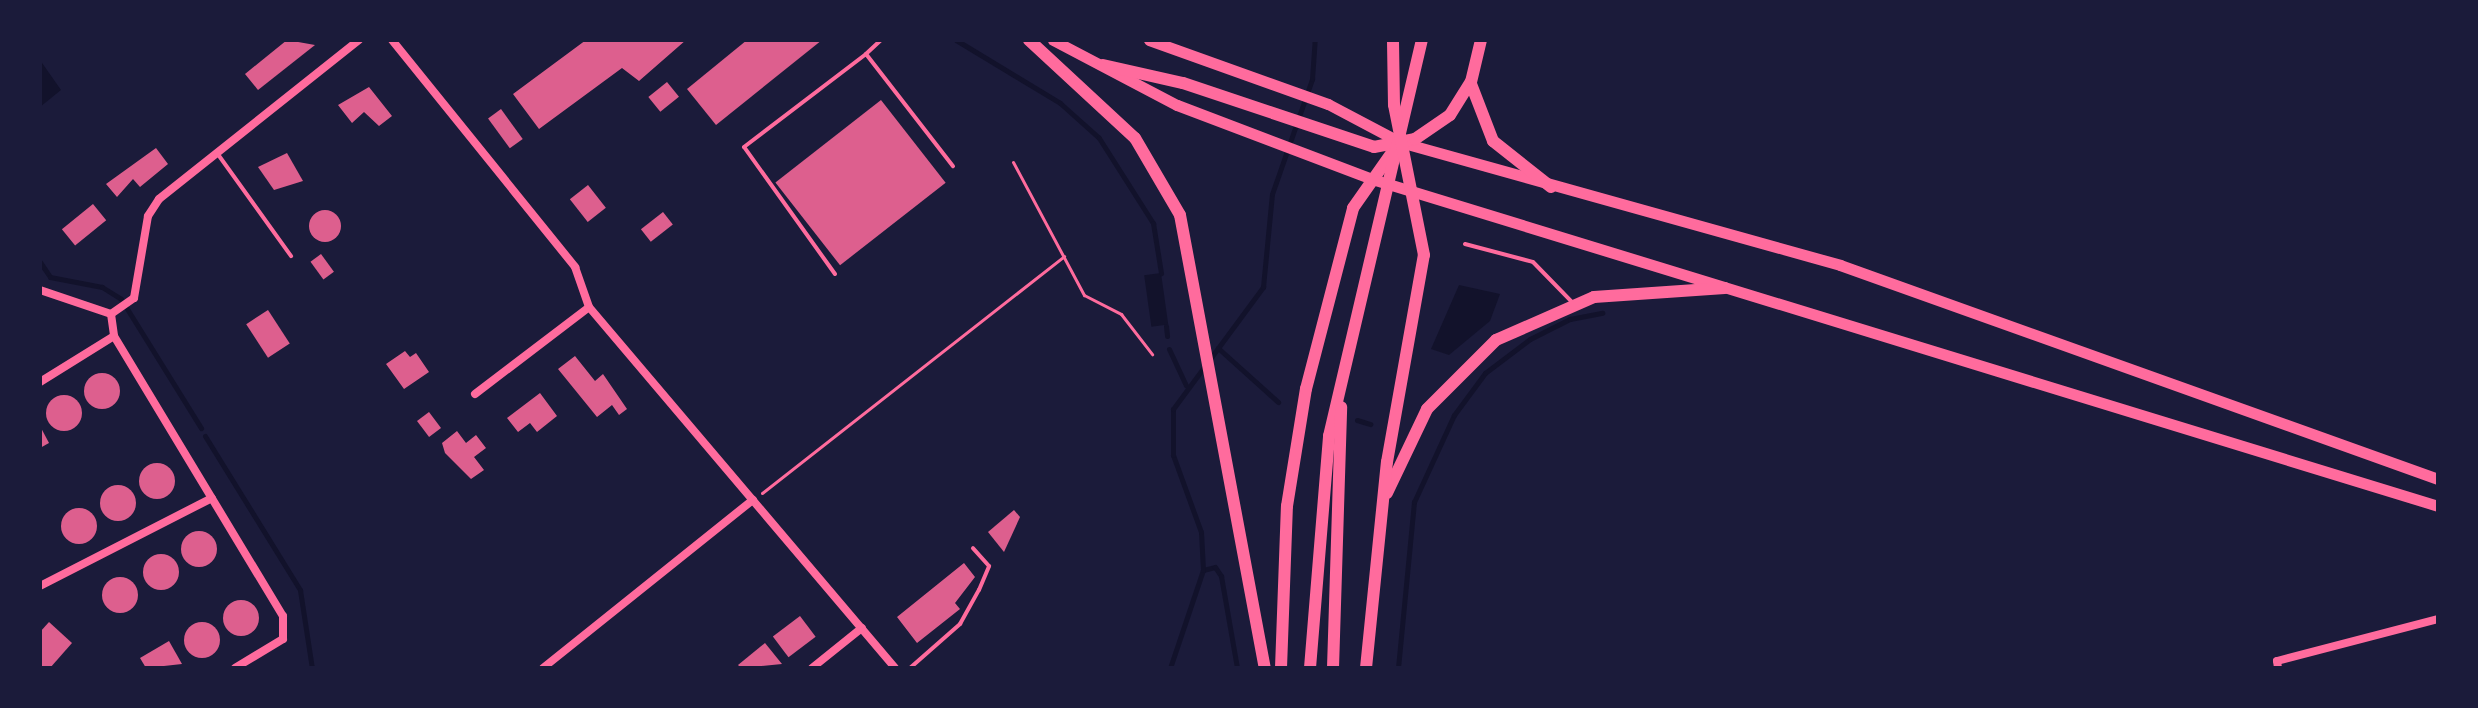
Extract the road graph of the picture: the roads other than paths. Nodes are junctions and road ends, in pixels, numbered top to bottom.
1 (359, 40) edge
2 (392, 40) edge
3 (881, 40) edge
4 (1029, 40) edge
5 (1053, 40) edge
6 (1149, 40) edge
7 (1393, 40) edge
8 (1422, 40) edge
9 (1481, 40) edge
10 (866, 54) junction
11 (1103, 65) junction
12 (1471, 82) junction
13 (1400, 142) junction
14 (217, 153) junction
15 (953, 166) dead end
16 (1372, 179) junction
17 (1551, 187) junction
18 (1414, 192) junction
19 (1465, 244) dead end
20 (291, 256) dead end
21 (835, 274) dead end
22 (1725, 288) junction
23 (40, 290) edge
24 (1573, 303) junction
25 (589, 307) junction
26 (115, 311) junction
27 (114, 336) junction
28 (1342, 379) junction
29 (40, 382) edge
30 (475, 394) dead end
31 (2438, 479) edge
32 (212, 498) junction
33 (753, 500) junction
34 (2438, 506) edge
35 (1381, 507) junction
36 (973, 548) dead end
37 (40, 586) edge
38 (2438, 619) edge
39 (862, 628) junction
40 (2278, 664) edge
41 (235, 668) edge
42 (543, 668) edge
43 (812, 668) edge
44 (895, 668) edge
45 (910, 668) edge
46 (1265, 668) edge
47 (1281, 668) edge
48 (1310, 668) edge
49 (1333, 668) edge
50 (1366, 668) edge

1 - 14 street
2 - 25 street
3 - 10 lane
4 - 46 main road
5 - 11 main road
6 - 13 main road
7 - 13 main road
8 - 28 main road
9 - 12 main road
10 - 15 lane
10 - 21 lane
11 - 13 main road
11 - 16 main road
12 - 13 main road
12 - 17 main road
13 - 16 main road
13 - 17 main road
13 - 18 main road
14 - 20 lane
14 - 26 street
16 - 18 main road
16 - 47 main road
17 - 31 main road
18 - 22 main road
18 - 35 main road
19 - 24 lane
22 - 24 main road
22 - 34 main road
23 - 26 street
24 - 35 main road
25 - 30 street
25 - 33 street
26 - 27 street
27 - 29 street
27 - 32 street
28 - 48 main road
28 - 49 main road
32 - 37 street
32 - 41 street
33 - 39 street
33 - 42 street
35 - 50 main road
36 - 45 lane
38 - 40 street
39 - 43 street
39 - 44 street

